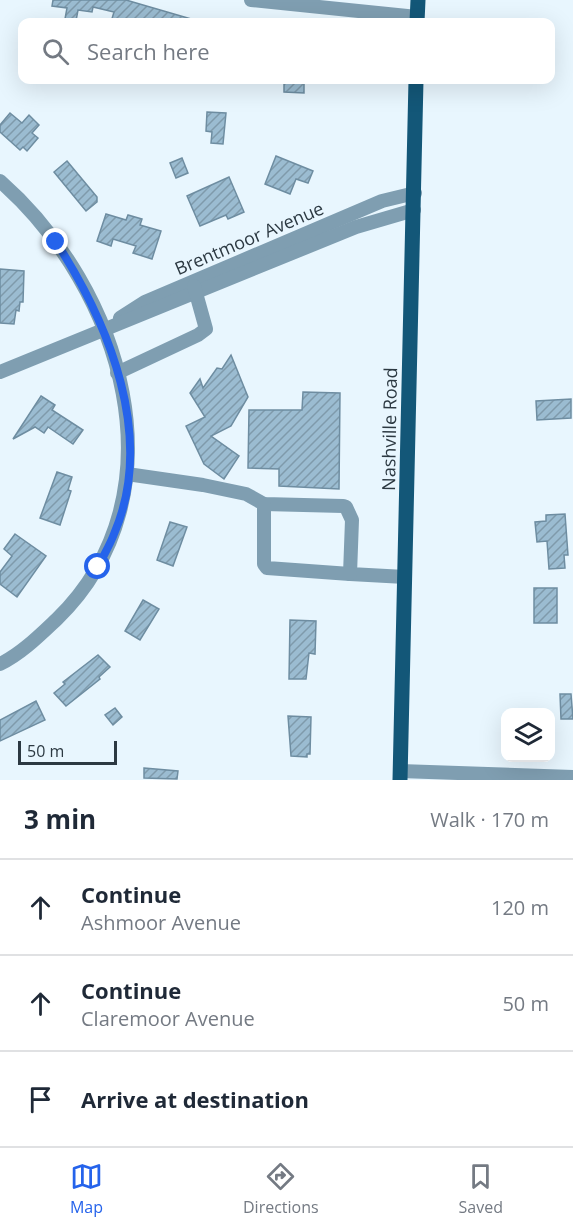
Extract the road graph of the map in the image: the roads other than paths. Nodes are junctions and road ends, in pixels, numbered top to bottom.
1 (251, 0) edge
2 (418, 0) edge
3 (400, 18) edge
4 (417, 18) edge
5 (416, 84) edge
6 (0, 181) edge
7 (415, 193) junction
8 (414, 210) junction
9 (194, 287) junction
10 (104, 331) junction
11 (0, 372) edge
12 (117, 373) junction
13 (128, 474) junction
14 (264, 504) junction
15 (350, 574) junction
16 (405, 577) junction
17 (0, 664) edge
18 (400, 776) edge
19 (573, 777) edge

1 - 3 street
2 - 4 main road
5 - 7 main road, Nashville Road
6 - 10 street
7 - 8 main road, Nashville Road
7 - 9 street, Brentmoor Avenue
8 - 9 street, Brentmoor Avenue
8 - 16 main road, Nashville Road
9 - 10 street, Brentmoor Avenue
9 - 12 street
10 - 11 street, Brentmoor Avenue
10 - 12 street
12 - 13 street
13 - 14 street
13 - 17 street
14 - 15 street
14 - 15 street
15 - 16 street
16 - 18 main road, Nashville Road
18 - 19 street

